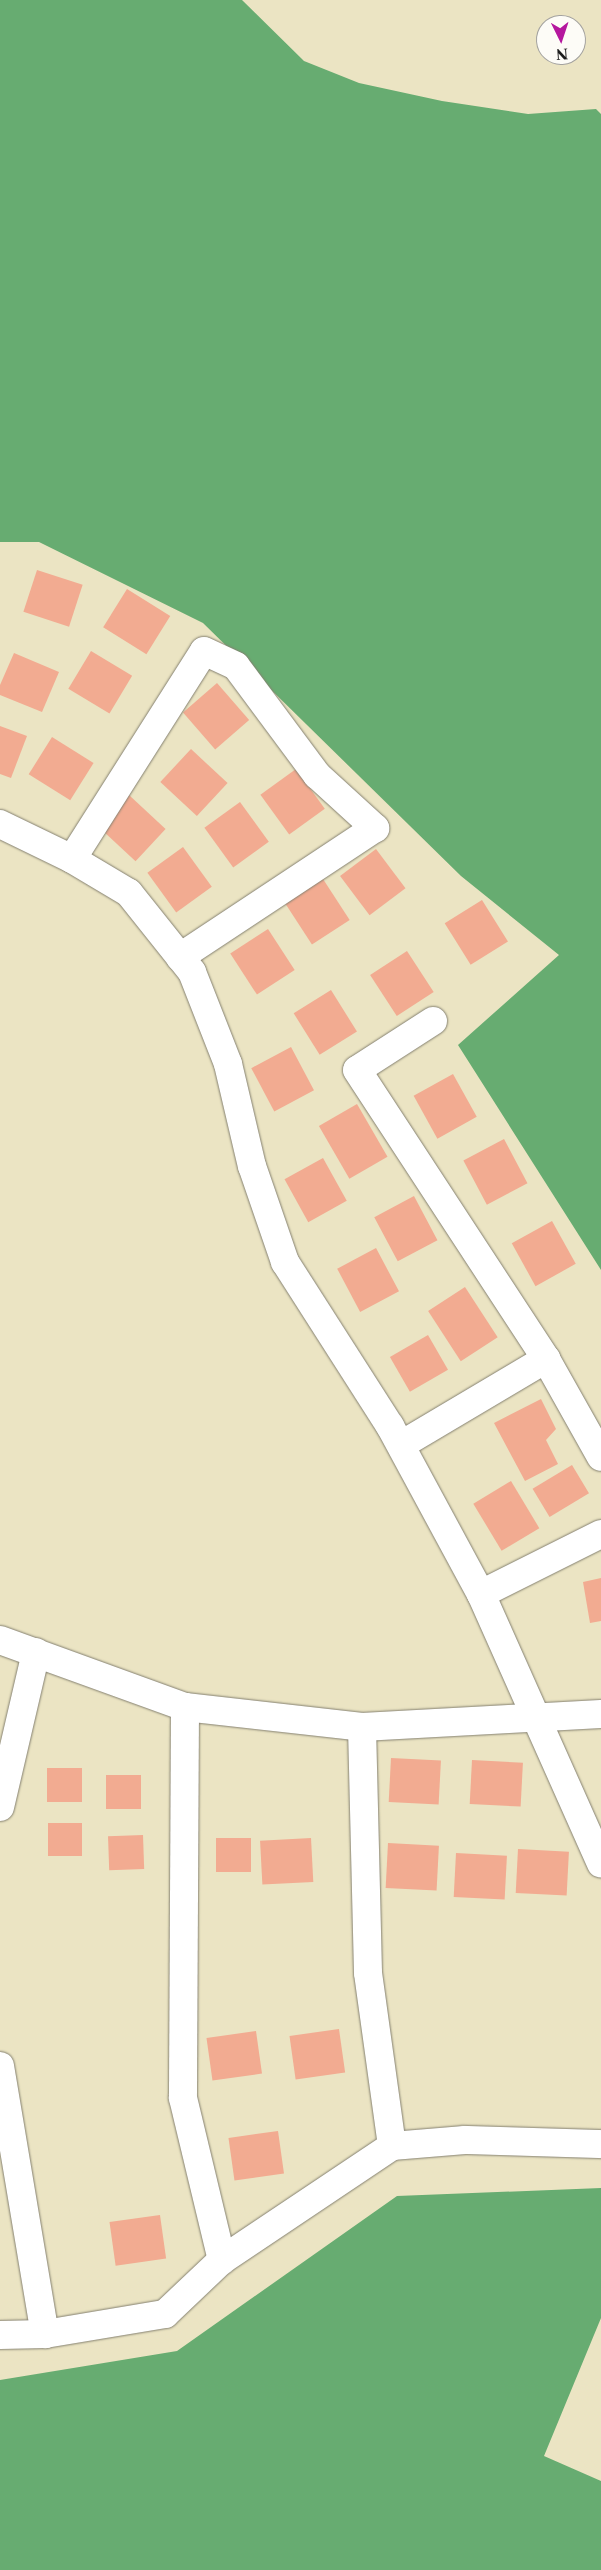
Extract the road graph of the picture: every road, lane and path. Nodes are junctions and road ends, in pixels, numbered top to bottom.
1 (0, 824) edge
2 (72, 859) junction
3 (180, 957) junction
4 (433, 1021) dead end
5 (546, 1359) junction
6 (401, 1445) junction
7 (601, 1457) edge
8 (601, 1534) edge
9 (481, 1594) junction
10 (0, 1640) edge
11 (36, 1652) junction
12 (185, 1707) junction
13 (601, 1714) edge
14 (539, 1718) junction
15 (362, 1727) junction
16 (0, 1807) edge
17 (601, 1863) edge
18 (0, 2066) edge
19 (601, 2144) edge
20 (392, 2146) junction
21 (222, 2260) junction
22 (45, 2334) junction
23 (0, 2335) edge

1 - 2 street
2 - 3 street
2 - 3 street
3 - 6 street
4 - 5 street
5 - 6 street
5 - 7 street
6 - 9 street
8 - 9 street
9 - 14 street
10 - 11 street
11 - 12 street
11 - 16 street
12 - 15 street
12 - 21 street
13 - 14 street
14 - 15 street
14 - 17 street
15 - 20 street
18 - 22 street
19 - 20 street
20 - 21 street
21 - 22 street
22 - 23 street

